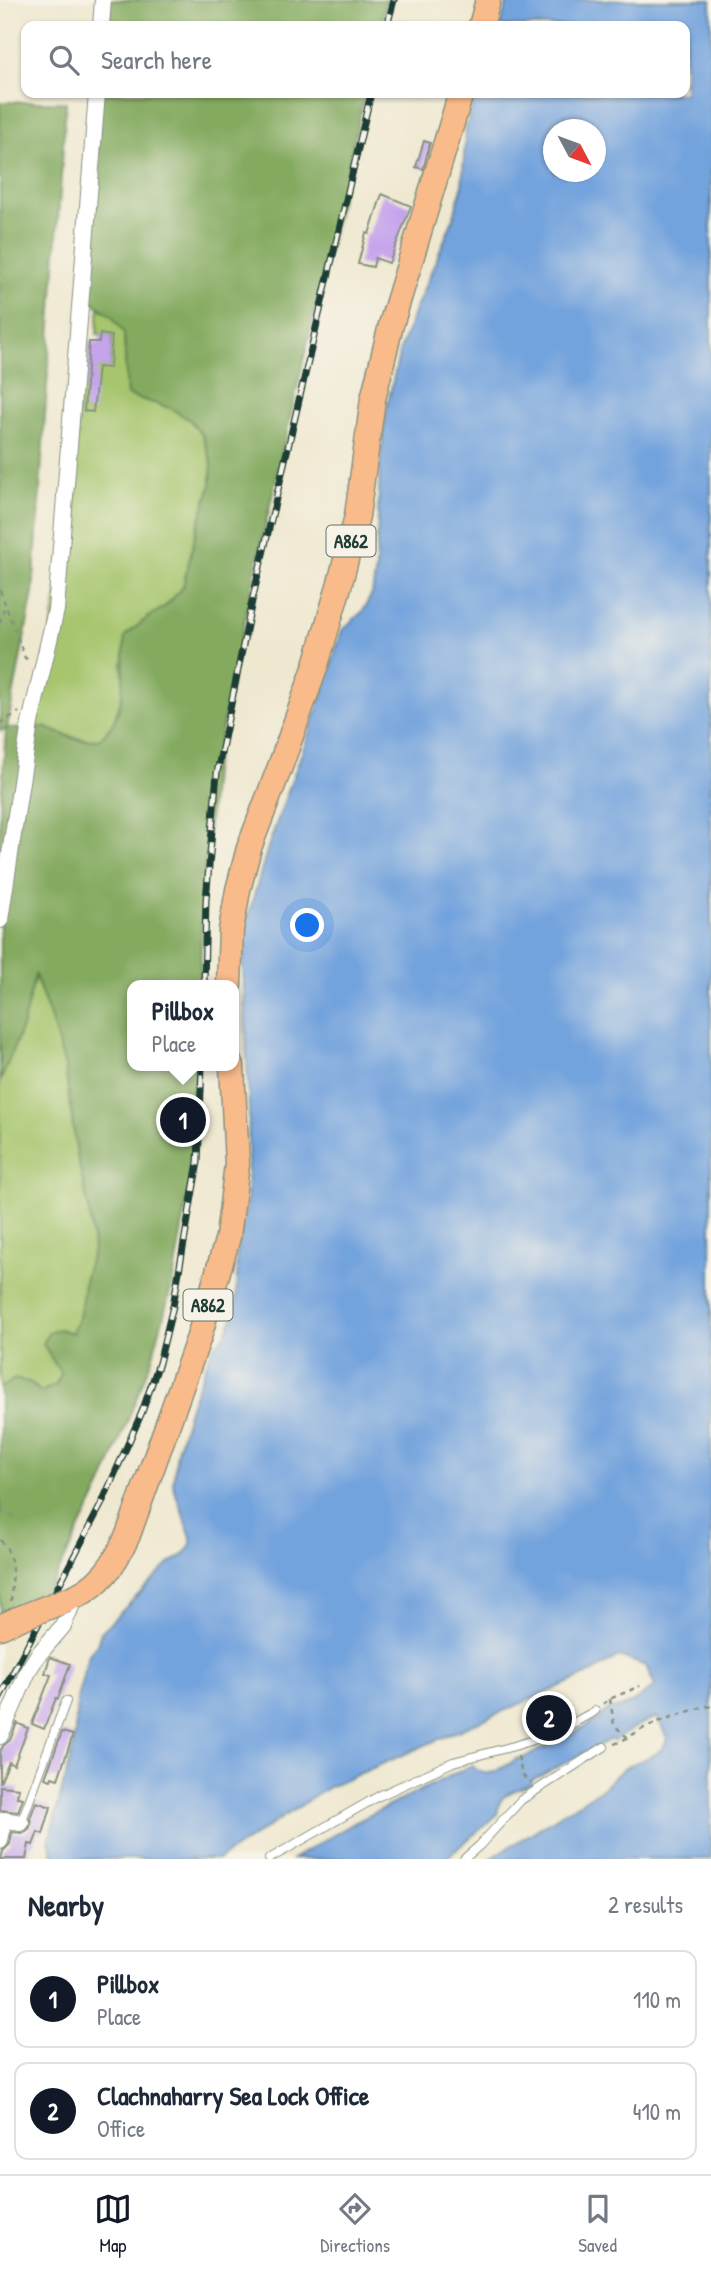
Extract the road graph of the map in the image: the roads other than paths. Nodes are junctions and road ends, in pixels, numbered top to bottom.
1 (103, 0) edge
2 (488, 0) edge
3 (102, 21) edge
4 (482, 21) edge
5 (97, 98) edge
6 (460, 98) edge
7 (0, 920) edge
8 (229, 980) edge
9 (232, 1071) edge
10 (70, 1599) junction
11 (9, 1623) edge
12 (66, 1701) dead end
13 (595, 1711) road end
14 (0, 1736) edge
15 (604, 1747) road end
16 (21, 1823) joint
17 (0, 1841) edge
18 (269, 1859) edge
19 (464, 1859) edge

1 - 3 street
2 - 4 main road
5 - 7 street
6 - 8 main road, A862
9 - 10 main road, A862
10 - 11 main road, A862, bridge
10 - 14 street
12 - 16 lane
13 - 18 lane
15 - 19 lane
16 - 17 street

